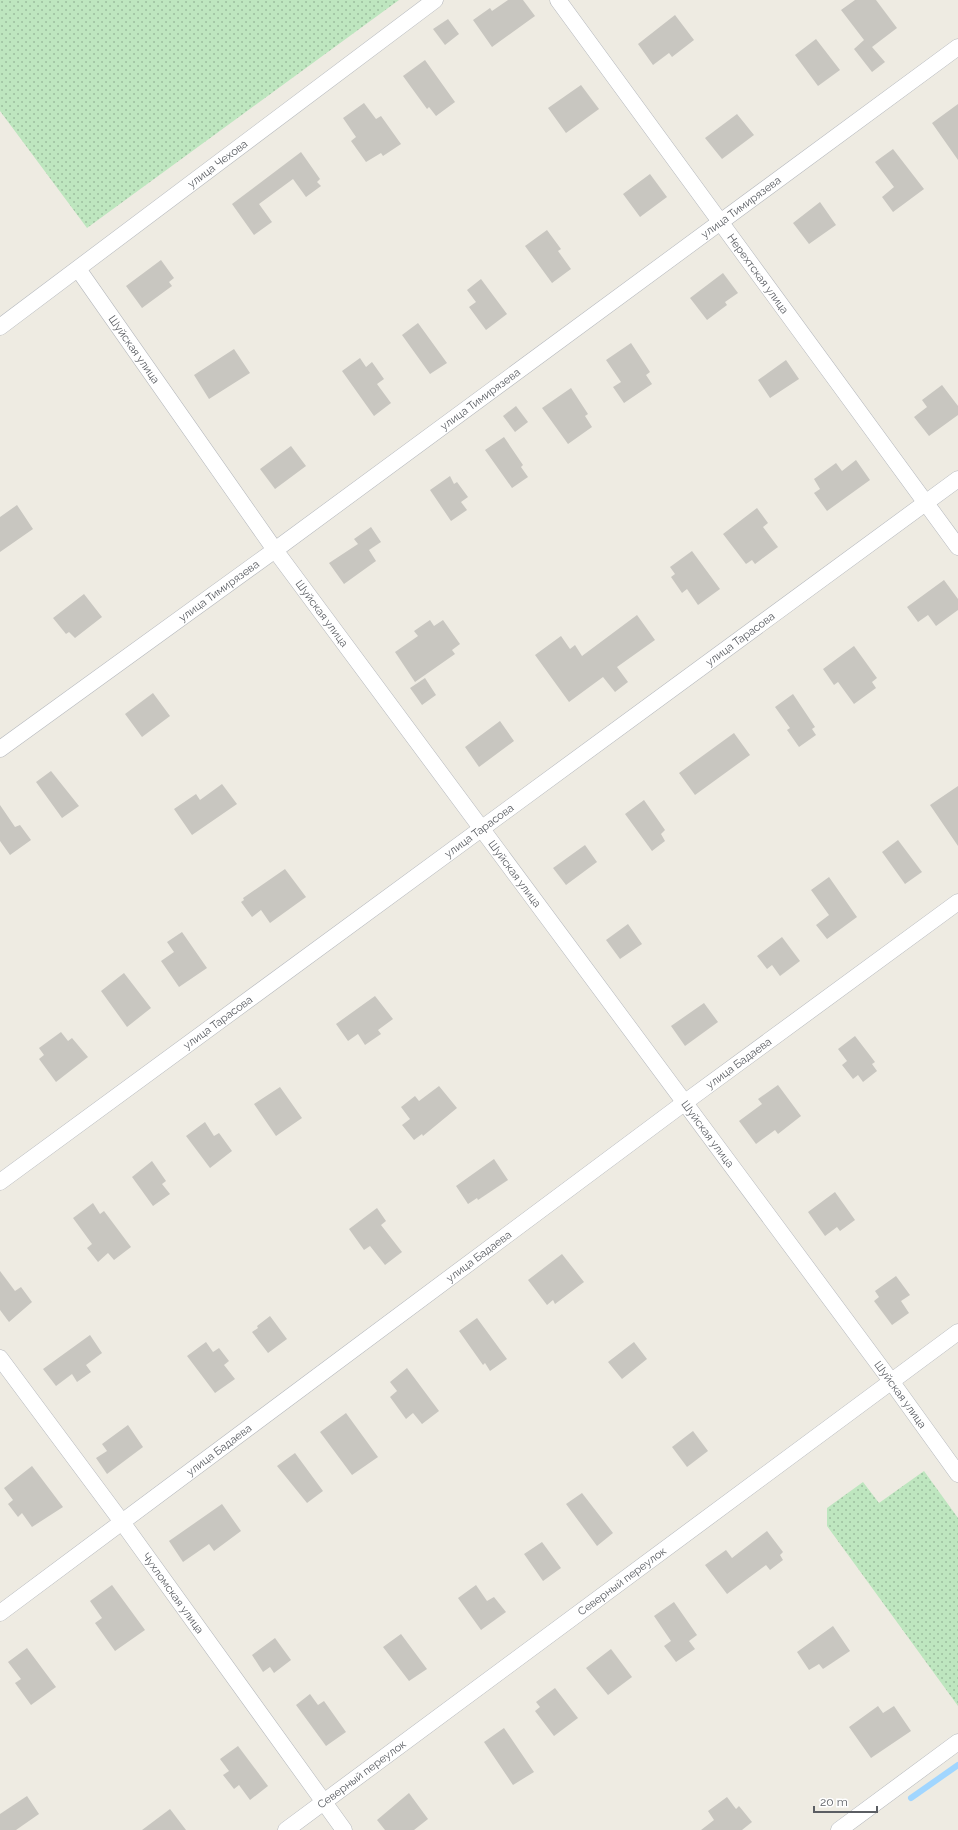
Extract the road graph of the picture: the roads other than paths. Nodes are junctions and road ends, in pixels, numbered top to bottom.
1 (435, 0) edge
2 (558, 0) edge
3 (958, 47) edge
4 (719, 223) junction
5 (78, 269) junction
6 (0, 327) edge
7 (958, 479) edge
8 (926, 503) junction
9 (958, 548) edge
10 (275, 550) junction
11 (0, 749) edge
12 (481, 830) junction
13 (958, 902) edge
14 (684, 1103) junction
15 (0, 1182) edge
16 (958, 1332) edge
17 (0, 1358) edge
18 (892, 1381) junction
19 (958, 1474) edge
20 (122, 1522) junction
21 (0, 1613) edge
22 (958, 1742) edge
23 (324, 1802) junction
24 (286, 1830) edge
25 (344, 1830) edge
26 (839, 1830) edge

1 - 5 street, улица Чехова
2 - 4 street, Нерехтская улица
3 - 4 street, улица Тимирязева
4 - 8 street, Нерехтская улица
4 - 10 street, улица Тимирязева
5 - 6 street, улица Чехова
5 - 10 street, Шуйская улица
7 - 8 street, улица Тарасова
8 - 9 street, Нерехтская улица
8 - 12 street, улица Тарасова
10 - 11 street, улица Тимирязева
10 - 12 street, Шуйская улица
12 - 14 street, Шуйская улица
12 - 15 street, улица Тарасова
13 - 14 street, улица Бадаева
14 - 18 street, Шуйская улица
14 - 20 street, улица Бадаева
16 - 18 street, Северный переулок
17 - 20 street, Чухломская улица
18 - 19 street, Шуйская улица
18 - 23 street, Северный переулок
20 - 21 street, улица Бадаева
20 - 23 street, Чухломская улица
22 - 26 street
23 - 24 street, Северный переулок
23 - 25 street, Чухломская улица

